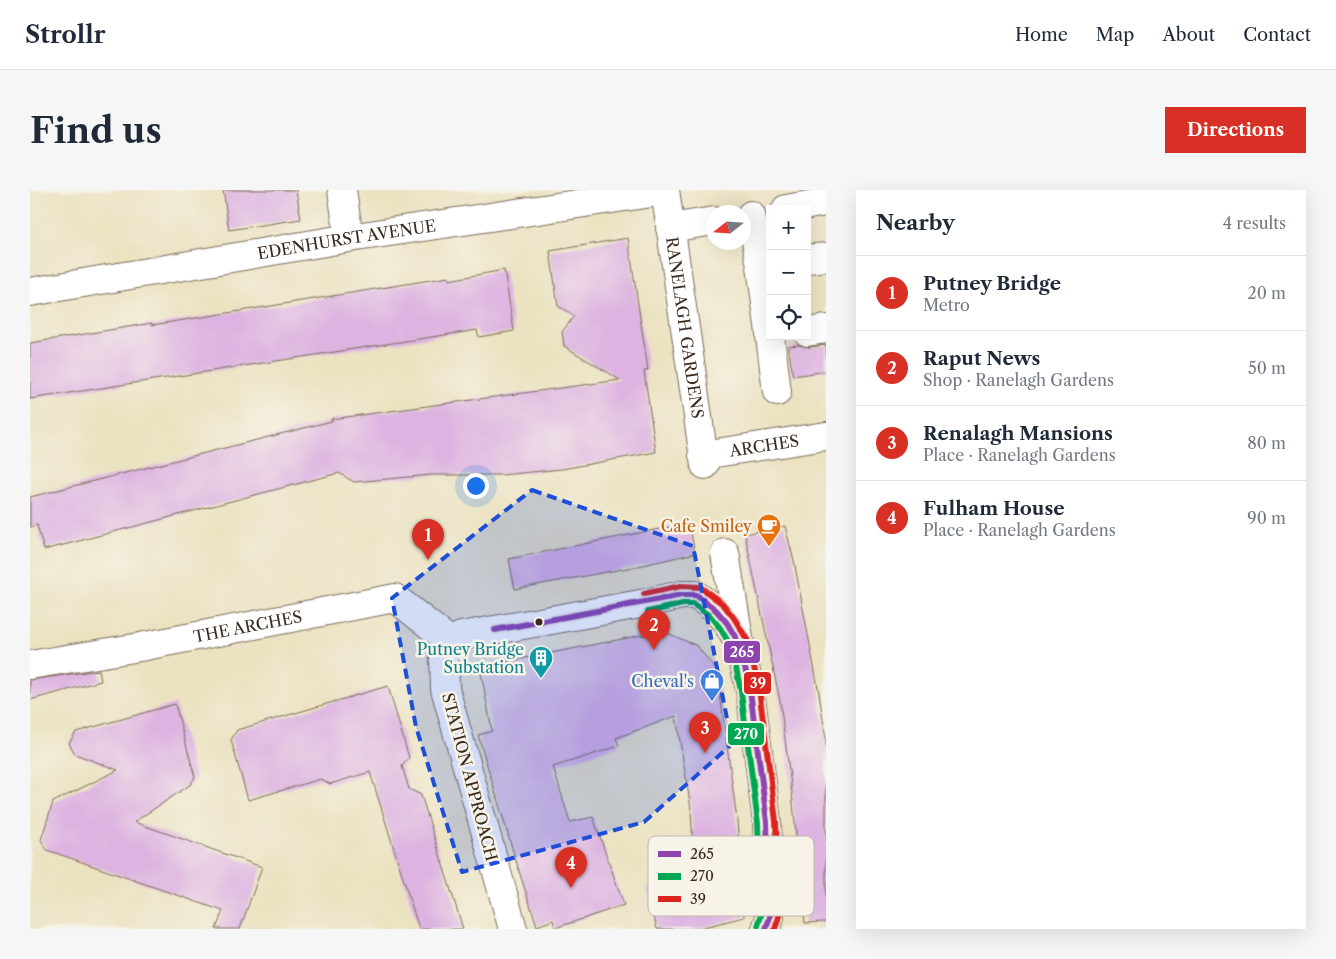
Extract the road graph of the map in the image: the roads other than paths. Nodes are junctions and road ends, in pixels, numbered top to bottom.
1 (342, 190) edge
2 (665, 190) edge
3 (826, 202) edge
4 (809, 205) edge
5 (755, 214) edge
6 (706, 222) edge
7 (670, 228) junction
8 (349, 238) junction
9 (826, 257) edge
10 (811, 259) edge
11 (765, 265) edge
12 (30, 292) edge
13 (768, 295) edge
14 (826, 329) edge
15 (811, 331) edge
16 (773, 340) edge
17 (776, 392) dead end
18 (826, 436) edge
19 (704, 460) joint
20 (726, 553) dead end
21 (451, 642) junction
22 (740, 645) junction
23 (30, 665) edge
24 (768, 836) edge
25 (770, 916) edge
26 (513, 929) edge
27 (766, 929) edge

1 - 8 street
2 - 7 street, RANELAGH GARDENS
2 - 8 street, EDENHURST AVENUE
3 - 4 street
5 - 11 street
6 - 7 street
7 - 19 street, RANELAGH GARDENS
8 - 12 street, EDENHURST AVENUE
9 - 10 street
11 - 13 street
14 - 15 street
16 - 17 street
18 - 19 street, ARCHES
20 - 22 street
21 - 22 street
21 - 23 street, THE ARCHES
21 - 26 street, STATION APPROACH
22 - 24 street
25 - 27 street

